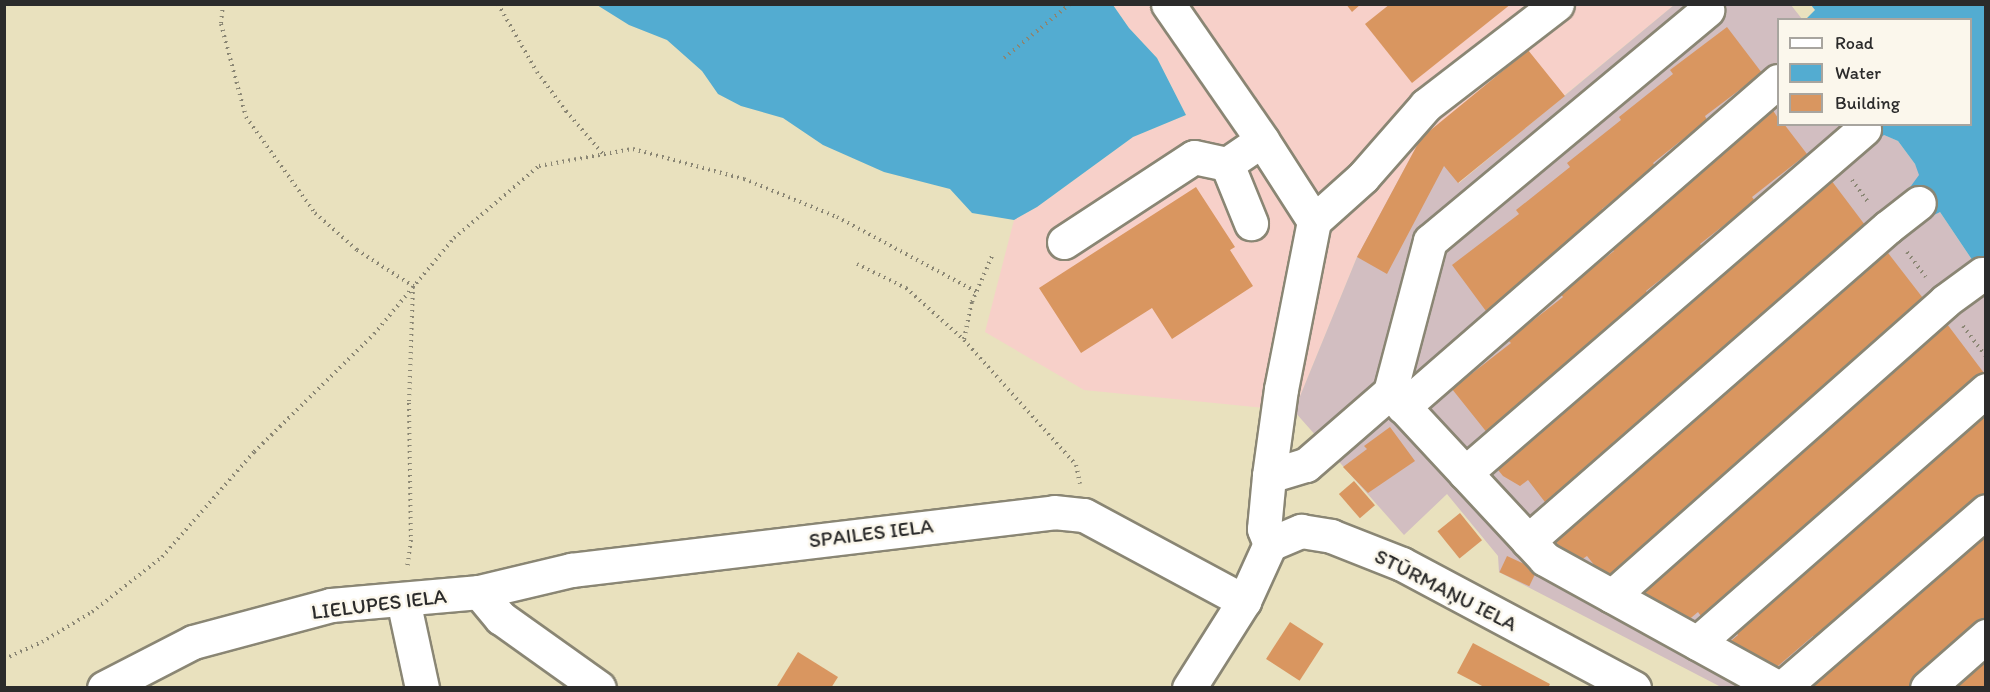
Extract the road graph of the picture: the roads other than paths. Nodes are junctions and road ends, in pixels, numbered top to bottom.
1 (1168, 4) edge
2 (1557, 4) edge
3 (1707, 10) dead end
4 (1777, 83) edge
5 (1864, 129) dead end
6 (1262, 140) junction
7 (1227, 164) junction
8 (1919, 204) dead end
9 (1314, 221) junction
10 (1251, 223) dead end
11 (1064, 242) dead end
12 (1982, 274) dead end
13 (1986, 390) edge
14 (1397, 400) junction
15 (1465, 473) junction
16 (1269, 476) junction
17 (1986, 511) edge
18 (1528, 541) junction
19 (1270, 544) junction
20 (479, 592) junction
21 (1612, 596) junction
22 (403, 600) junction
23 (1244, 601) junction
24 (1986, 636) edge
25 (1697, 643) junction
26 (1589, 677) edge
27 (104, 687) edge
28 (422, 687) edge
29 (599, 687) edge
30 (1189, 687) edge
31 (1634, 687) edge
32 (1780, 687) edge
33 (1927, 687) edge

1 - 6 street
2 - 9 street
3 - 14 street
4 - 14 street
5 - 15 street
6 - 7 street
6 - 9 street
7 - 10 street
7 - 11 street
8 - 18 street
9 - 16 street
12 - 21 street
13 - 25 street
14 - 15 street
14 - 16 street
15 - 18 street
16 - 19 street
17 - 32 street
18 - 21 street
19 - 23 street
19 - 26 street, STŪRMAŅU IELA
20 - 22 street, LIELUPES IELA
20 - 23 street, SPAILES IELA
20 - 29 street, LIELUPES IELA
21 - 25 street
22 - 27 street, LIELUPES IELA
22 - 28 street
23 - 30 street
24 - 33 street
25 - 32 street
26 - 31 street, STŪRMAŅU IELA

